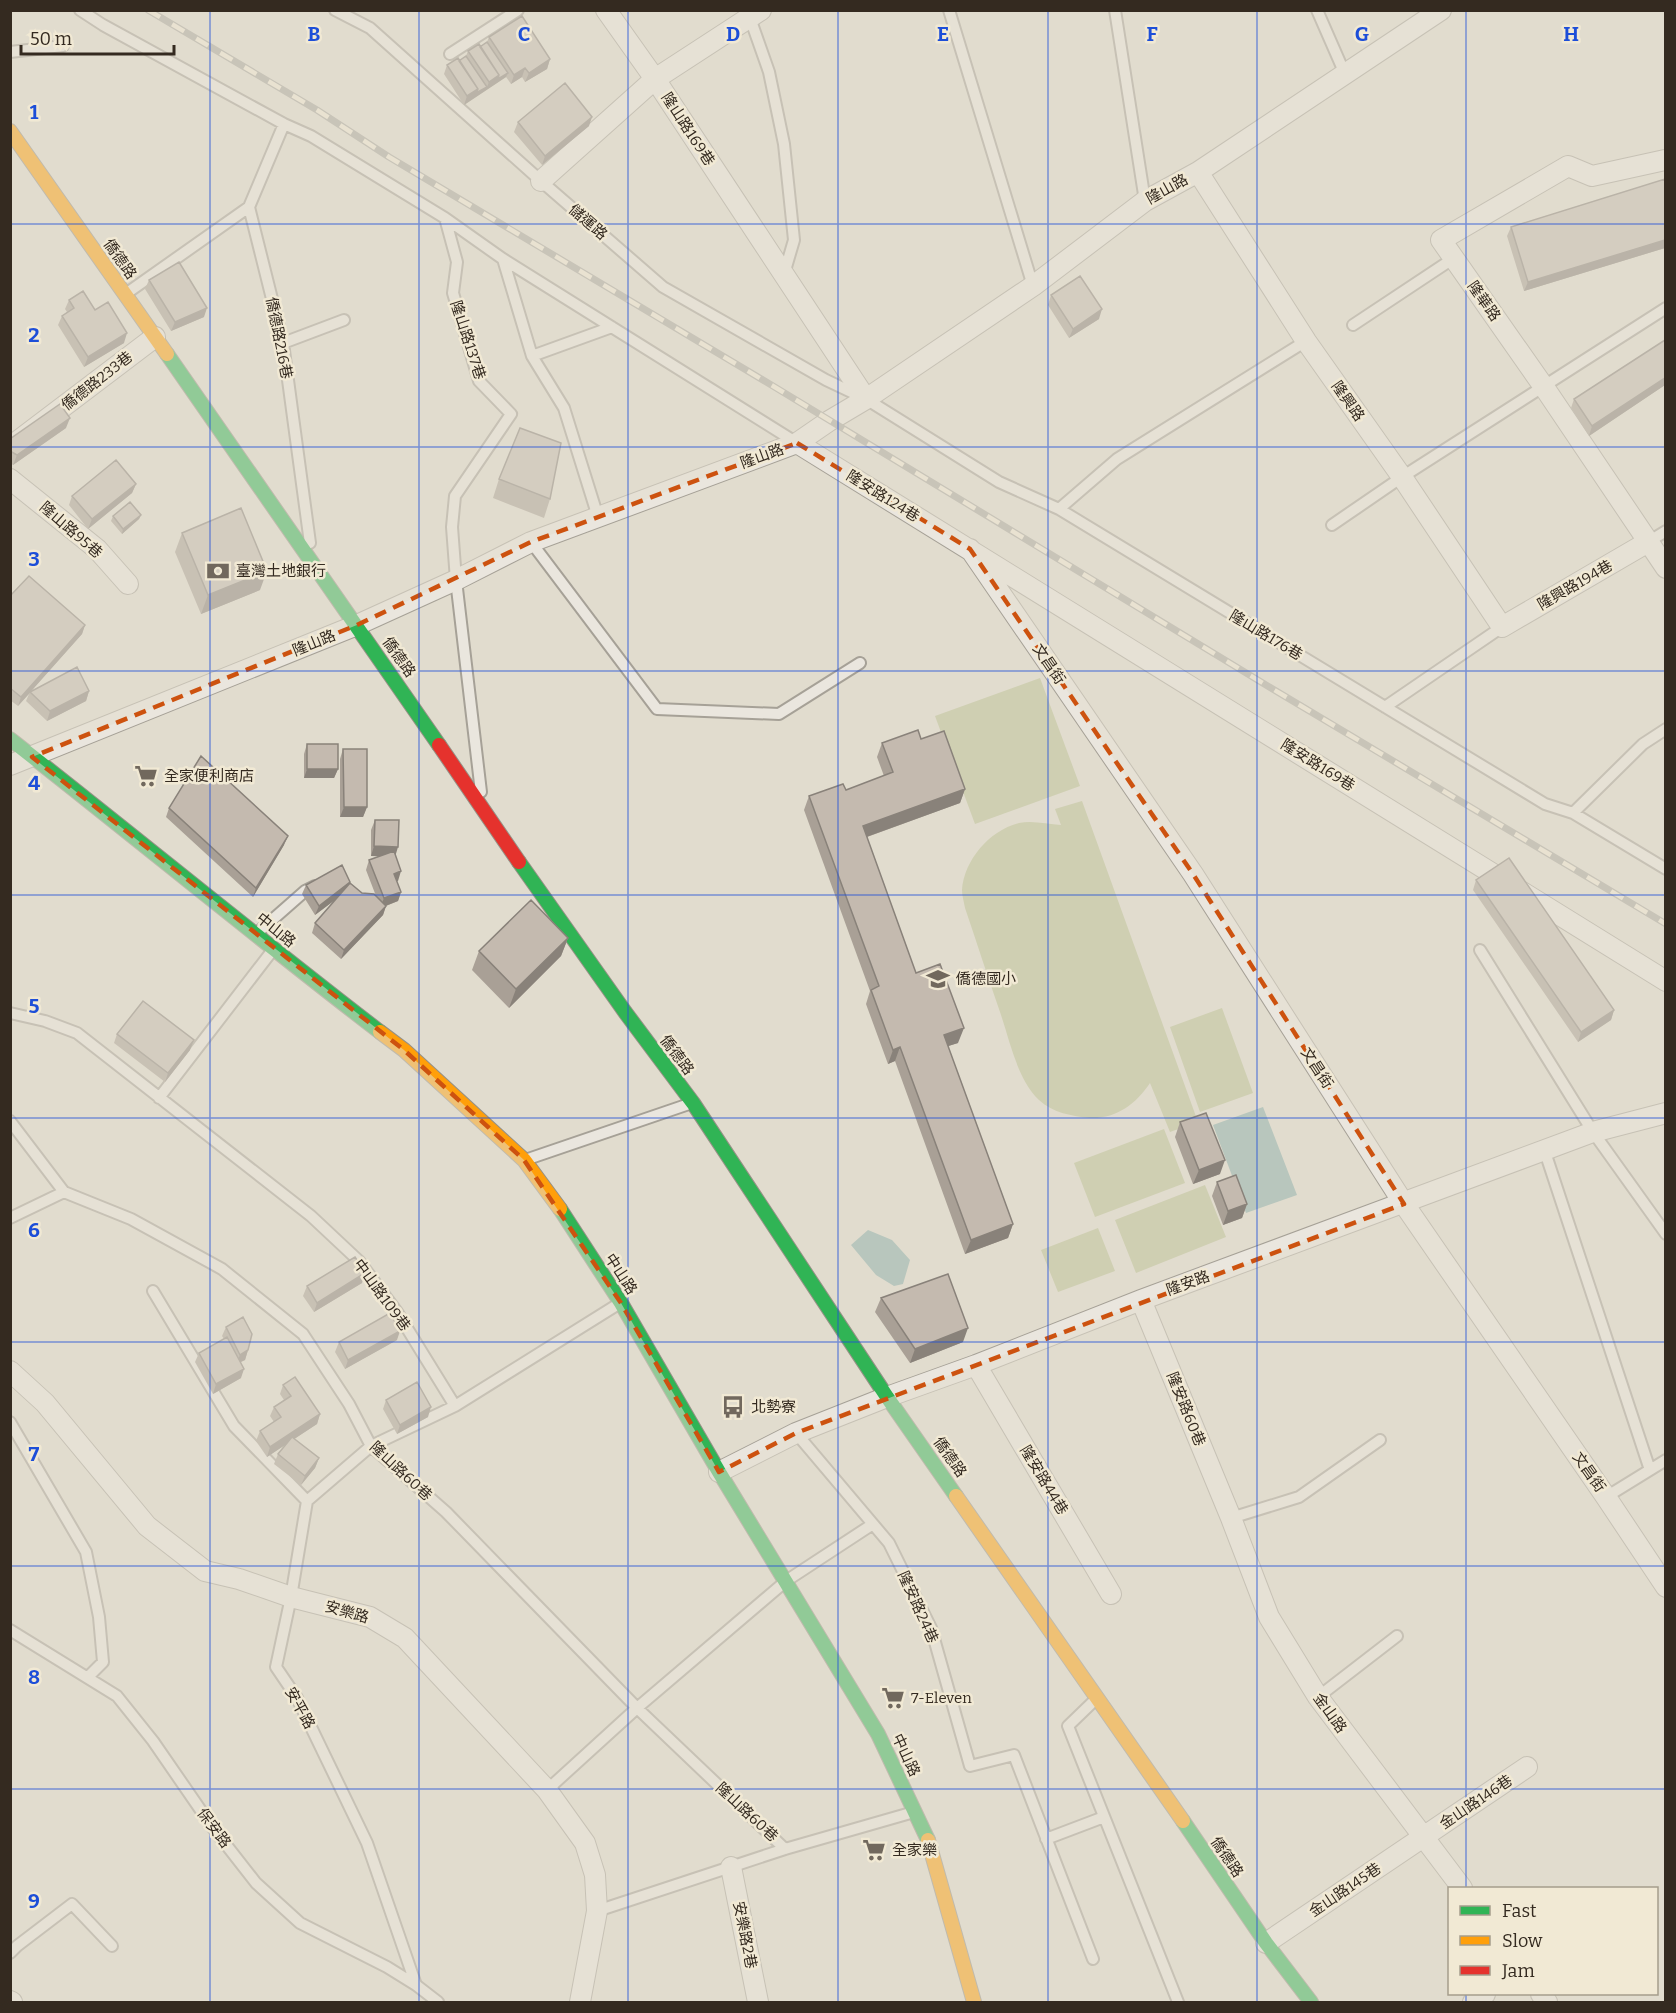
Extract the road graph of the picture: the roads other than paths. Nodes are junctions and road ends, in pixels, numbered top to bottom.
1 (80, 10) edge
2 (335, 10) edge
3 (518, 10) edge
4 (606, 10) edge
5 (950, 10) edge
6 (1115, 10) edge
7 (1317, 10) edge
8 (1441, 10) edge
9 (756, 14) edge
10 (63, 46) dead end
11 (10, 52) edge
12 (450, 54) dead end
13 (1345, 74) junction
14 (655, 79) junction
15 (284, 124) junction
16 (10, 131) edge
17 (1665, 160) edge
18 (1198, 172) junction
19 (541, 181) junction
20 (1145, 201) junction
21 (249, 207) junction
22 (445, 218) junction
23 (1454, 258) junction
24 (503, 259) junction
25 (784, 274) junction
26 (1033, 286) junction
27 (125, 294) junction
28 (1665, 308) edge
29 (344, 320) dead end
30 (1353, 325) dead end
31 (612, 327) junction
32 (154, 337) junction
33 (1306, 341) junction
34 (283, 343) junction
35 (532, 356) junction
36 (1544, 387) junction
37 (866, 399) junction
38 (797, 443) junction
39 (10, 447) edge
40 (1402, 477) junction
41 (11, 480) edge
42 (1059, 509) junction
43 (598, 517) junction
44 (1332, 525) dead end
45 (1665, 531) edge
46 (531, 542) junction
47 (1648, 542) junction
48 (970, 549) junction
49 (312, 561) junction
50 (1665, 568) edge
51 (456, 580) junction
52 (128, 584) dead end
53 (357, 625) junction
54 (1502, 627) junction
55 (860, 663) dead end
56 (1385, 707) junction
57 (1665, 729) edge
58 (10, 739) edge
59 (33, 757) junction
60 (10, 765) edge
61 (482, 807) junction
62 (1574, 813) junction
63 (1665, 869) edge
64 (322, 882) edge
65 (255, 935) junction
66 (273, 950) junction
67 (1480, 950) dead end
68 (1665, 981) edge
69 (10, 1013) edge
70 (159, 1098) junction
71 (693, 1103) junction
72 (1665, 1113) edge
73 (10, 1121) edge
74 (1593, 1132) junction
75 (1545, 1152) junction
76 (524, 1160) junction
77 (64, 1192) junction
78 (1404, 1204) junction
79 (10, 1218) edge
80 (1665, 1234) edge
81 (153, 1292) dead end
82 (1141, 1300) junction
83 (621, 1303) junction
84 (976, 1365) junction
85 (10, 1371) edge
86 (887, 1397) junction
87 (455, 1406) junction
88 (10, 1422) edge
89 (796, 1433) junction
90 (1380, 1440) dead end
91 (371, 1446) junction
92 (1665, 1460) edge
93 (1650, 1470) junction
94 (718, 1472) junction
95 (1606, 1497) junction
96 (307, 1501) junction
97 (1231, 1518) junction
98 (873, 1524) junction
99 (786, 1581) junction
100 (1665, 1587) edge
101 (1111, 1594) dead end
102 (291, 1597) junction
103 (10, 1630) edge
104 (1397, 1636) dead end
105 (88, 1677) junction
106 (1098, 1697) junction
107 (1318, 1697) junction
108 (637, 1708) junction
109 (1527, 1767) dead end
110 (547, 1790) junction
111 (915, 1812) junction
112 (1104, 1817) junction
113 (1424, 1838) junction
114 (1046, 1839) junction
115 (785, 1849) junction
116 (731, 1867) junction
117 (1461, 1887) edge
118 (597, 1911) junction
119 (1266, 1943) junction
120 (112, 1947) dead end
121 (10, 1953) edge
122 (1094, 1959) dead end
123 (416, 1985) junction
124 (438, 2002) edge
125 (580, 2002) edge
126 (758, 2002) edge
127 (974, 2002) edge
128 (1178, 2002) edge
129 (1311, 2002) edge

1 - 15 lane
2 - 19 lane, 儲運路
3 - 12 lane
4 - 14 street
5 - 26 lane
6 - 20 lane
7 - 13 lane
8 - 13 street, 隆山路
9 - 14 street, 隆山路169巷
9 - 25 lane, 隆山路169巷
10 - 11 lane
13 - 18 street, 隆山路
14 - 19 street
14 - 25 street, 隆山路169巷
15 - 21 lane
15 - 22 lane
16 - 27 street, 僑德路
17 - 23 street, 隆華路
18 - 20 street, 隆山路
18 - 33 street, 隆興路
19 - 37 lane, 儲運路
20 - 26 street, 隆山路
21 - 27 lane
21 - 34 lane, 僑德路216巷
22 - 24 lane
22 - 51 lane, 隆山路137巷
23 - 30 lane
23 - 36 street, 隆華路
24 - 31 lane
24 - 35 lane
25 - 37 street, 隆山路169巷
26 - 37 street, 隆山路
27 - 32 street, 僑德路
28 - 36 lane
29 - 34 lane
31 - 35 lane
31 - 38 lane
32 - 39 street, 僑德路233巷
32 - 49 street, 僑德路
33 - 40 street, 隆興路
33 - 42 lane
34 - 49 lane, 僑德路216巷
35 - 43 lane
36 - 40 lane
36 - 47 street, 隆華路
37 - 38 street, 隆山路
37 - 42 lane, 隆山路176巷
38 - 43 street, 隆山路
38 - 48 street, 隆安路124巷
40 - 44 lane
40 - 54 street, 隆興路
41 - 52 street, 隆山路95巷
42 - 56 lane, 隆山路176巷
43 - 46 street, 隆山路
45 - 47 lane
46 - 51 street, 隆山路
46 - 55 lane
47 - 50 street, 隆華路
47 - 54 street, 隆興路194巷
48 - 68 street, 隆安路169巷
48 - 78 street, 文昌街
49 - 53 street, 僑德路
51 - 53 street, 隆山路
51 - 61 lane
53 - 59 street, 隆山路
53 - 61 street, 僑德路
54 - 56 lane
56 - 62 lane, 隆山路176巷
57 - 62 lane
58 - 59 street, 中山路
59 - 60 street, 隆山路
59 - 65 street, 中山路
61 - 71 street, 僑德路
62 - 63 lane, 隆山路176巷
64 - 65 lane
65 - 66 street, 中山路
66 - 70 lane
66 - 76 street, 中山路
67 - 74 lane
69 - 70 lane, 中山路109巷
70 - 87 lane, 中山路109巷
71 - 76 lane
71 - 86 street, 僑德路
72 - 74 street, 隆安路
73 - 77 lane
74 - 75 street, 隆安路
74 - 80 lane
75 - 78 street, 隆安路
75 - 93 lane
76 - 83 street, 中山路
77 - 79 lane
77 - 91 lane, 隆山路60巷
78 - 82 street, 隆安路
78 - 95 street, 文昌街
81 - 96 lane
82 - 84 street, 隆安路
82 - 97 street, 隆安路60巷
83 - 87 lane
83 - 94 street, 中山路
84 - 86 street, 隆安路
84 - 101 street, 隆安路44巷
85 - 102 street, 安樂路
86 - 89 street, 隆安路
86 - 106 street, 僑德路
87 - 91 lane
88 - 105 lane
89 - 94 street, 隆安路
89 - 98 lane, 隆安路24巷
90 - 97 lane
91 - 96 lane
91 - 108 lane, 隆山路60巷
92 - 93 lane
93 - 95 lane
94 - 99 street, 中山路
95 - 100 street, 文昌街
96 - 102 lane, 安平路
97 - 107 street, 金山路
98 - 99 lane
98 - 114 lane, 隆安路24巷
99 - 108 lane
99 - 111 street, 中山路
102 - 110 street, 安樂路
102 - 123 lane, 安平路
103 - 105 lane, 保安路
104 - 107 lane
105 - 123 lane, 保安路
106 - 112 lane
106 - 119 street, 僑德路
107 - 113 street, 金山路
108 - 110 lane
108 - 115 lane, 隆山路60巷
109 - 113 street, 金山路146巷
110 - 118 street, 安樂路
111 - 115 lane
111 - 127 street, 中山路
112 - 114 lane
112 - 128 lane
113 - 117 street, 金山路
113 - 119 street, 金山路145巷
114 - 122 lane, 隆安路24巷
115 - 116 lane
116 - 118 lane
116 - 126 street, 安樂路2巷
118 - 125 street, 安樂路
119 - 129 street, 僑德路
120 - 121 lane
123 - 124 lane, 保安路

